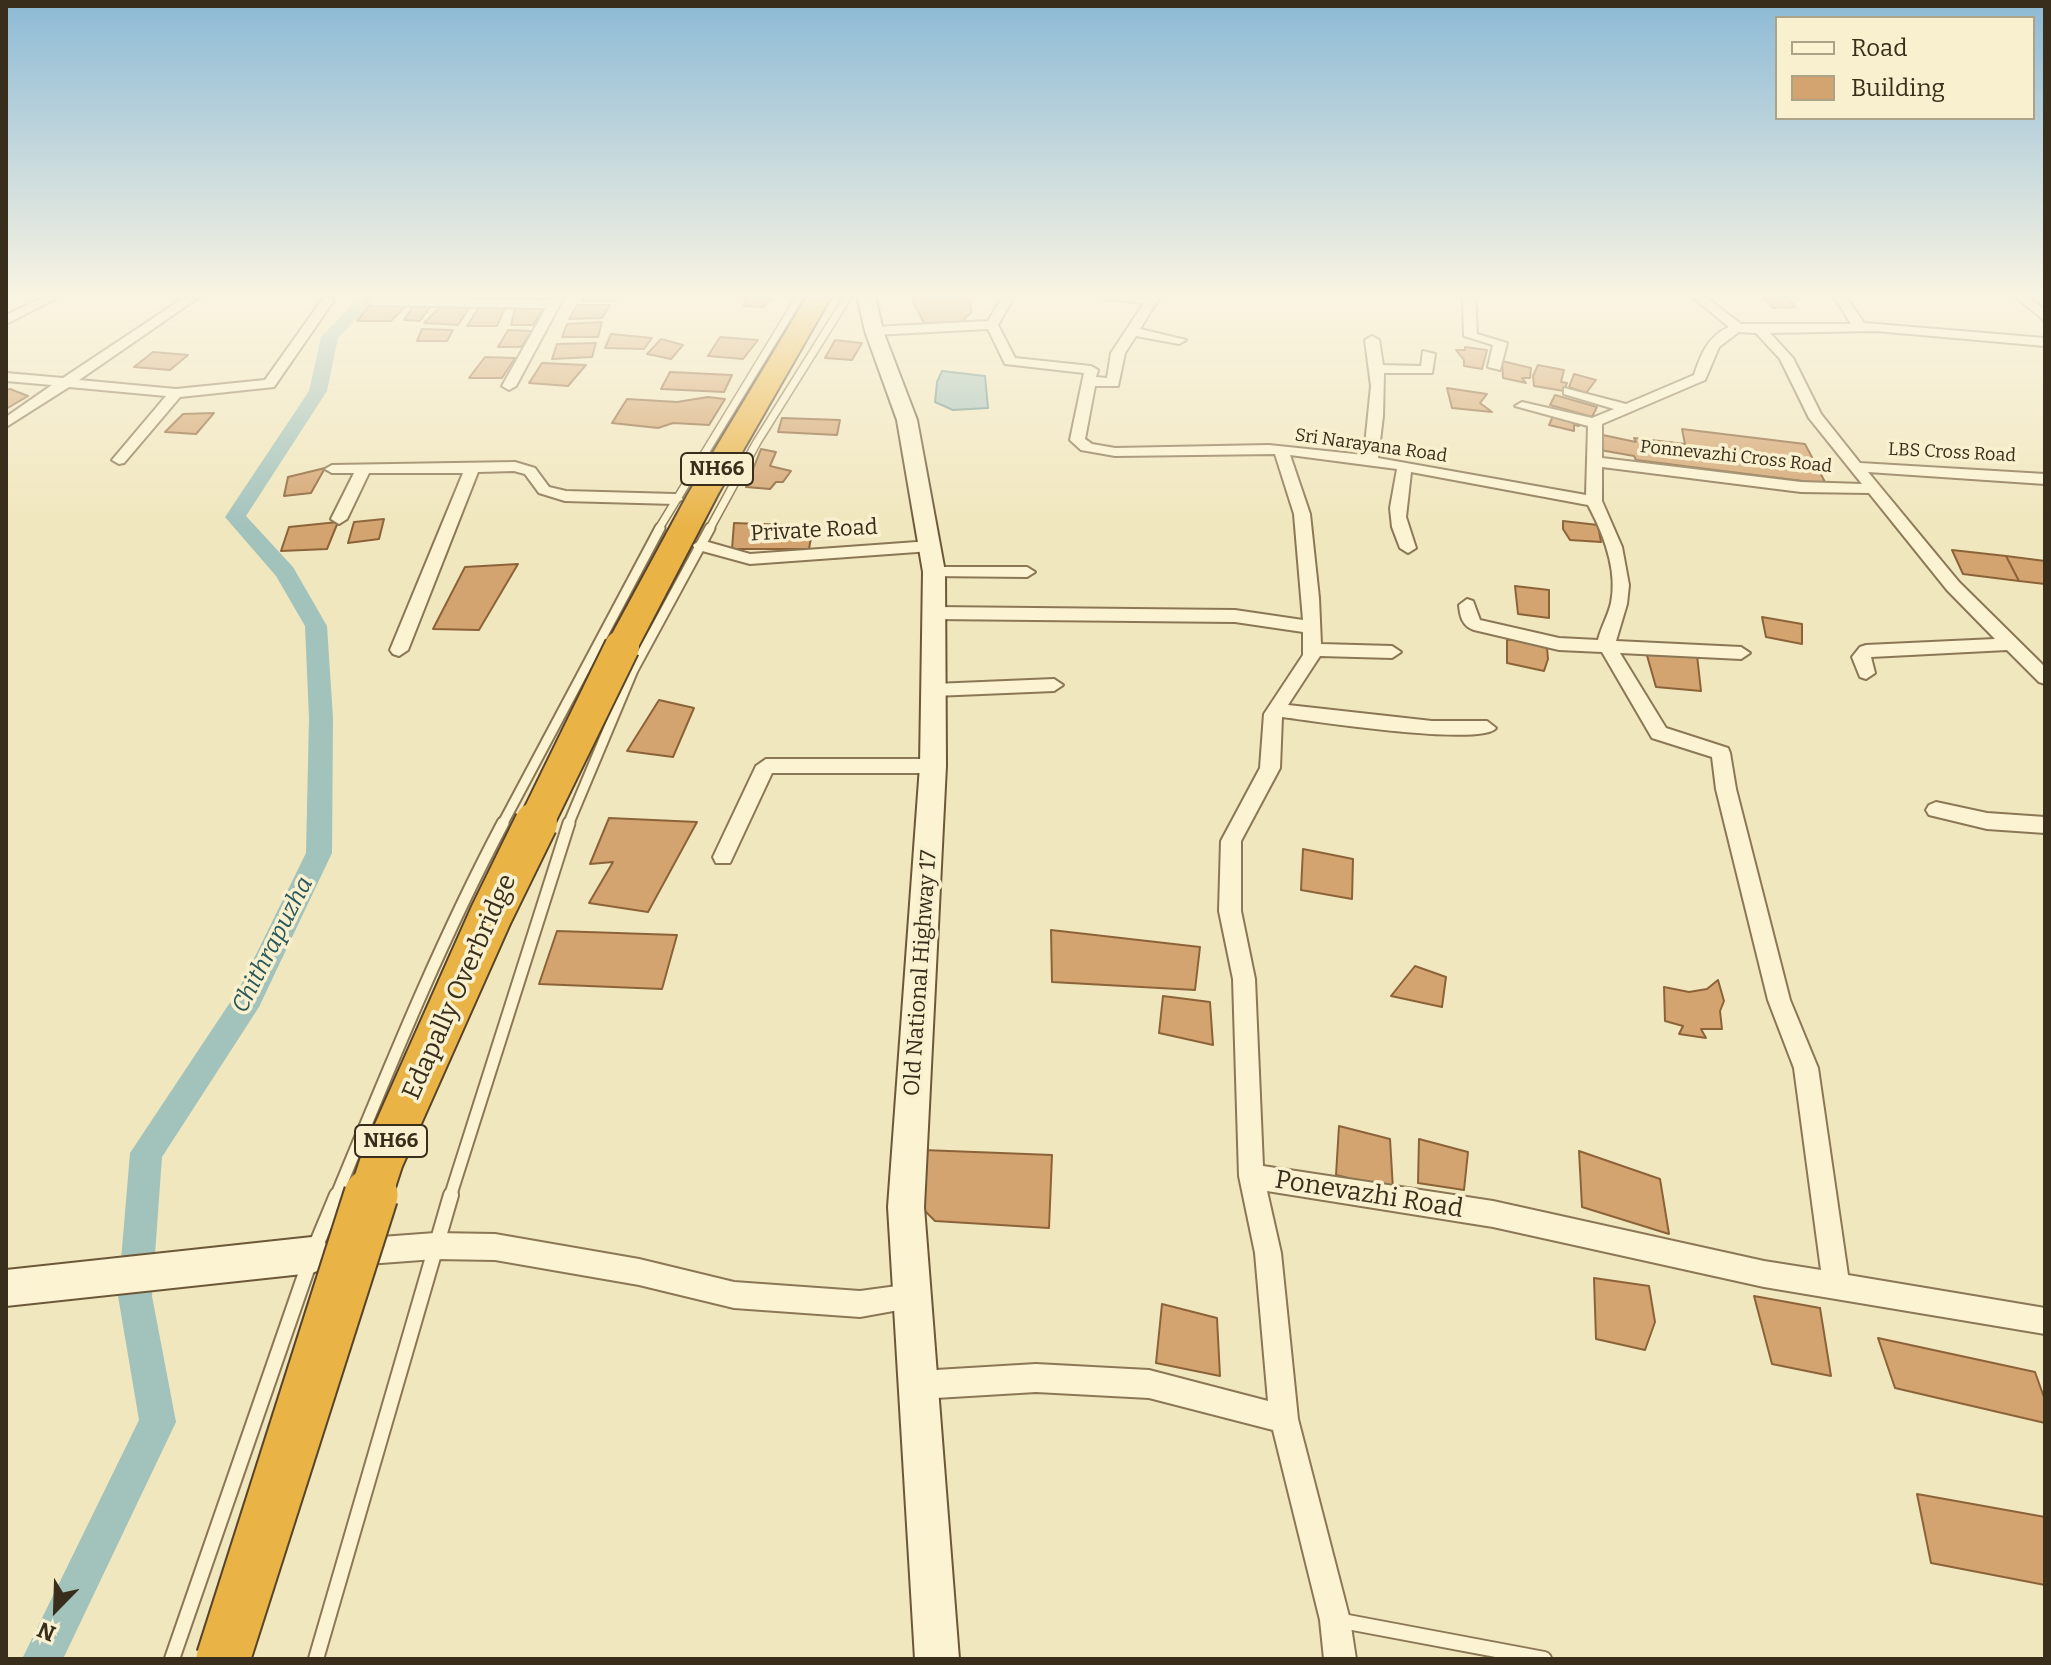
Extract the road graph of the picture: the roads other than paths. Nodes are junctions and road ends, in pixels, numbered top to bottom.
1 (80, 373) edge
2 (277, 373) edge
3 (516, 373) edge
4 (753, 373) edge
5 (774, 373) edge
6 (800, 373) edge
7 (889, 373) edge
8 (1091, 373) edge
9 (1115, 373) edge
10 (1379, 373) edge
11 (1701, 373) edge
12 (1793, 373) edge
13 (9, 380) edge
14 (1089, 381) junction
15 (63, 384) junction
16 (509, 386) dead end
17 (1569, 391) dead end
18 (176, 393) junction
19 (1522, 406) dead end
20 (1626, 408) junction
21 (6, 423) edge
22 (1594, 423) junction
23 (1281, 451) junction
24 (119, 460) dead end
25 (1593, 461) junction
26 (1370, 462) junction
27 (1405, 467) junction
28 (1856, 467) junction
29 (472, 468) junction
30 (332, 469) dead end
31 (364, 469) junction
32 (2045, 479) edge
33 (1875, 489) junction
34 (675, 499) junction
35 (1594, 501) junction
36 (339, 519) dead end
37 (701, 545) junction
38 (1408, 548) dead end
39 (932, 559) junction
40 (1027, 572) dead end
41 (1467, 605) dead end
42 (934, 613) junction
43 (1311, 627) junction
44 (2009, 644) junction
45 (1607, 646) junction
46 (399, 650) dead end
47 (1312, 650) junction
48 (1392, 652) dead end
49 (1741, 653) dead end
50 (1866, 673) dead end
51 (2045, 678) edge
52 (1054, 685) dead end
53 (934, 690) junction
54 (1275, 710) junction
55 (1487, 728) dead end
56 (933, 766) junction
57 (1936, 810) dead end
58 (2045, 825) edge
59 (723, 857) dead end
60 (1251, 1176) junction
61 (435, 1246) junction
62 (312, 1255) junction
63 (1836, 1286) junction
64 (6, 1288) edge
65 (912, 1297) junction
66 (2045, 1321) edge
67 (919, 1385) junction
68 (1284, 1419) junction
69 (1335, 1620) junction
70 (172, 1659) edge
71 (223, 1659) edge
72 (316, 1659) edge
73 (937, 1659) edge
74 (1340, 1659) edge
75 (1544, 1659) edge

1 - 15 street
2 - 18 street
3 - 16 street
4 - 34 lane
5 - 71 highway, Edapally Overbridge / NH66, bridge
6 - 37 lane
7 - 39 street, Old National Highway 17
8 - 14 street
9 - 14 street
10 - 26 street
11 - 20 street
12 - 28 street
13 - 15 street
14 - 23 street, Sri Narayana Road
15 - 18 street
15 - 21 street
17 - 20 street
18 - 24 street
19 - 22 street
20 - 22 street
22 - 25 street
23 - 26 street, Sri Narayana Road
23 - 43 street
25 - 33 street, Ponnevazhi Cross Road
25 - 35 street
26 - 27 street, Sri Narayana Road
27 - 35 street, Sri Narayana Road
27 - 38 street
28 - 32 street, LBS Cross Road
28 - 33 street
29 - 31 street
29 - 34 street
29 - 46 street
30 - 31 street
31 - 36 street
33 - 44 street
34 - 62 lane
35 - 45 street
37 - 39 street, Private Road
37 - 61 lane
39 - 40 street, Private Road
39 - 42 street, Old National Highway 17
41 - 45 street
42 - 43 street
42 - 53 street, Old National Highway 17
43 - 47 street
44 - 50 street
44 - 51 street
45 - 49 street
45 - 63 street
47 - 48 street
47 - 54 street
52 - 53 street
53 - 56 street, Old National Highway 17
54 - 55 street
54 - 60 street
56 - 59 street
56 - 65 street, Old National Highway 17
57 - 58 street
60 - 63 street, Ponevazhi Road
60 - 68 street, Ponevazhi Road
61 - 62 street
61 - 65 street
61 - 72 lane
62 - 64 street
62 - 70 lane
63 - 66 street, Ponevazhi Road
65 - 67 street, Old National Highway 17
67 - 68 street
67 - 73 street, Old National Highway 17
68 - 69 street, Ponevazhi Road
69 - 74 street, Ponevazhi Road
69 - 75 lane

